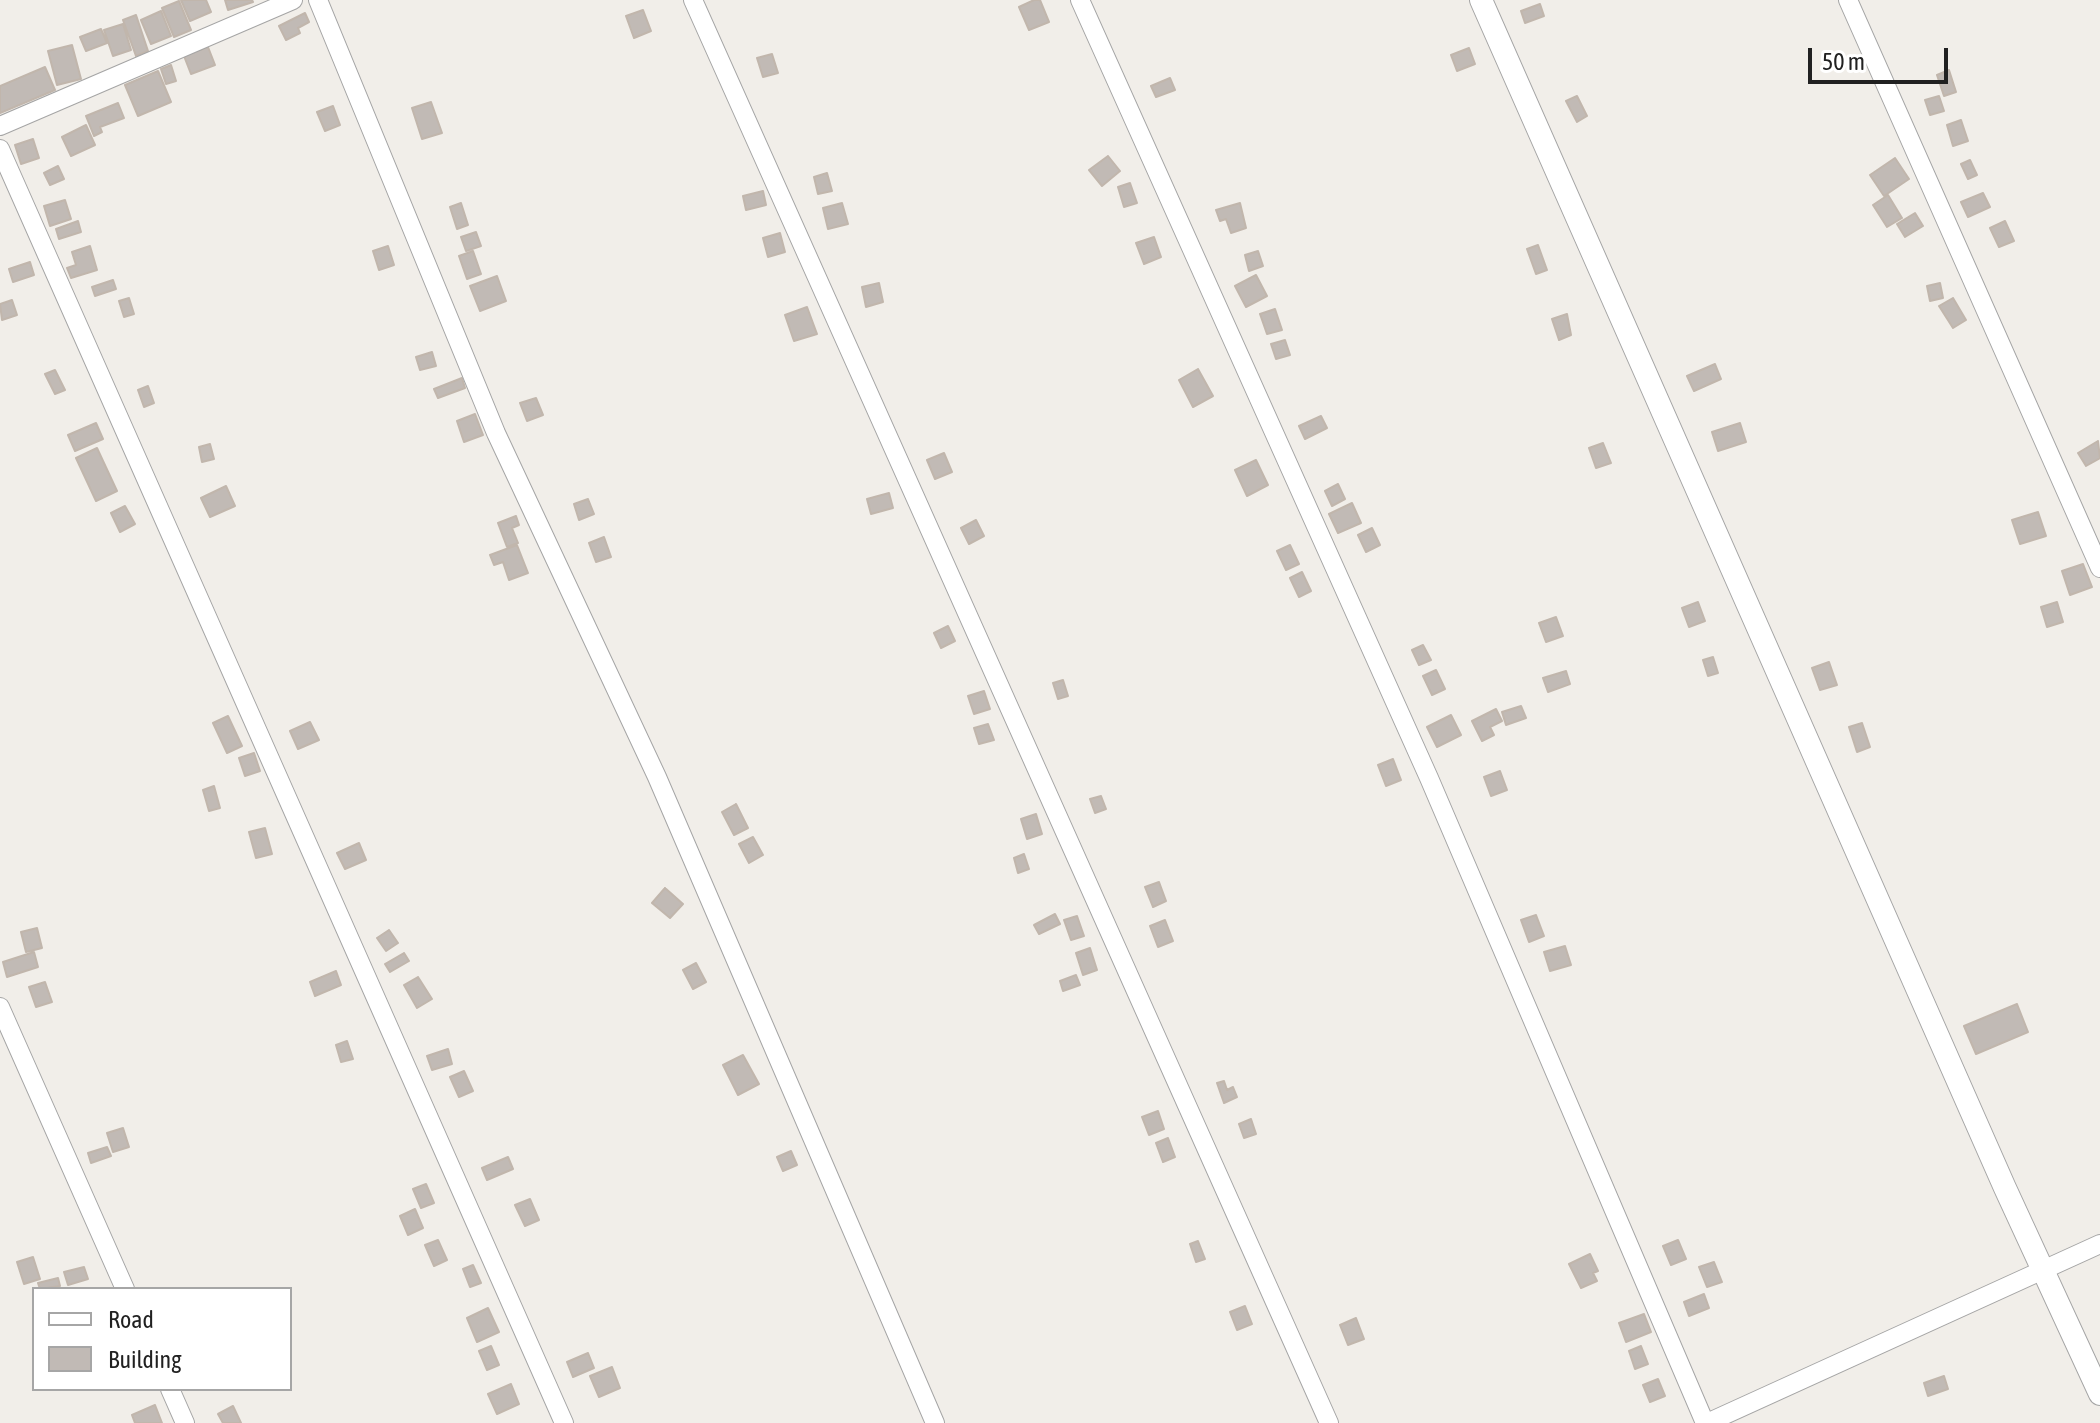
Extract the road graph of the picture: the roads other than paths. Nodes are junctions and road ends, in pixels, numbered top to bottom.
1 (293, 0) edge
2 (318, 0) edge
3 (693, 0) edge
4 (1080, 0) edge
5 (1481, 0) edge
6 (1848, 0) edge
7 (0, 126) edge
8 (0, 149) edge
9 (2100, 568) edge
10 (0, 1007) edge
11 (2100, 1244) edge
12 (2044, 1270) junction
13 (124, 1287) edge
14 (171, 1391) edge
15 (2100, 1394) edge
16 (185, 1423) edge
17 (564, 1423) edge
18 (935, 1423) edge
19 (1329, 1423) edge
20 (1706, 1423) edge

1 - 7 street
2 - 18 street
3 - 19 street
4 - 20 street
5 - 12 street
6 - 9 street
8 - 17 street
10 - 13 street
11 - 12 street
12 - 15 street
12 - 20 street
14 - 16 street

